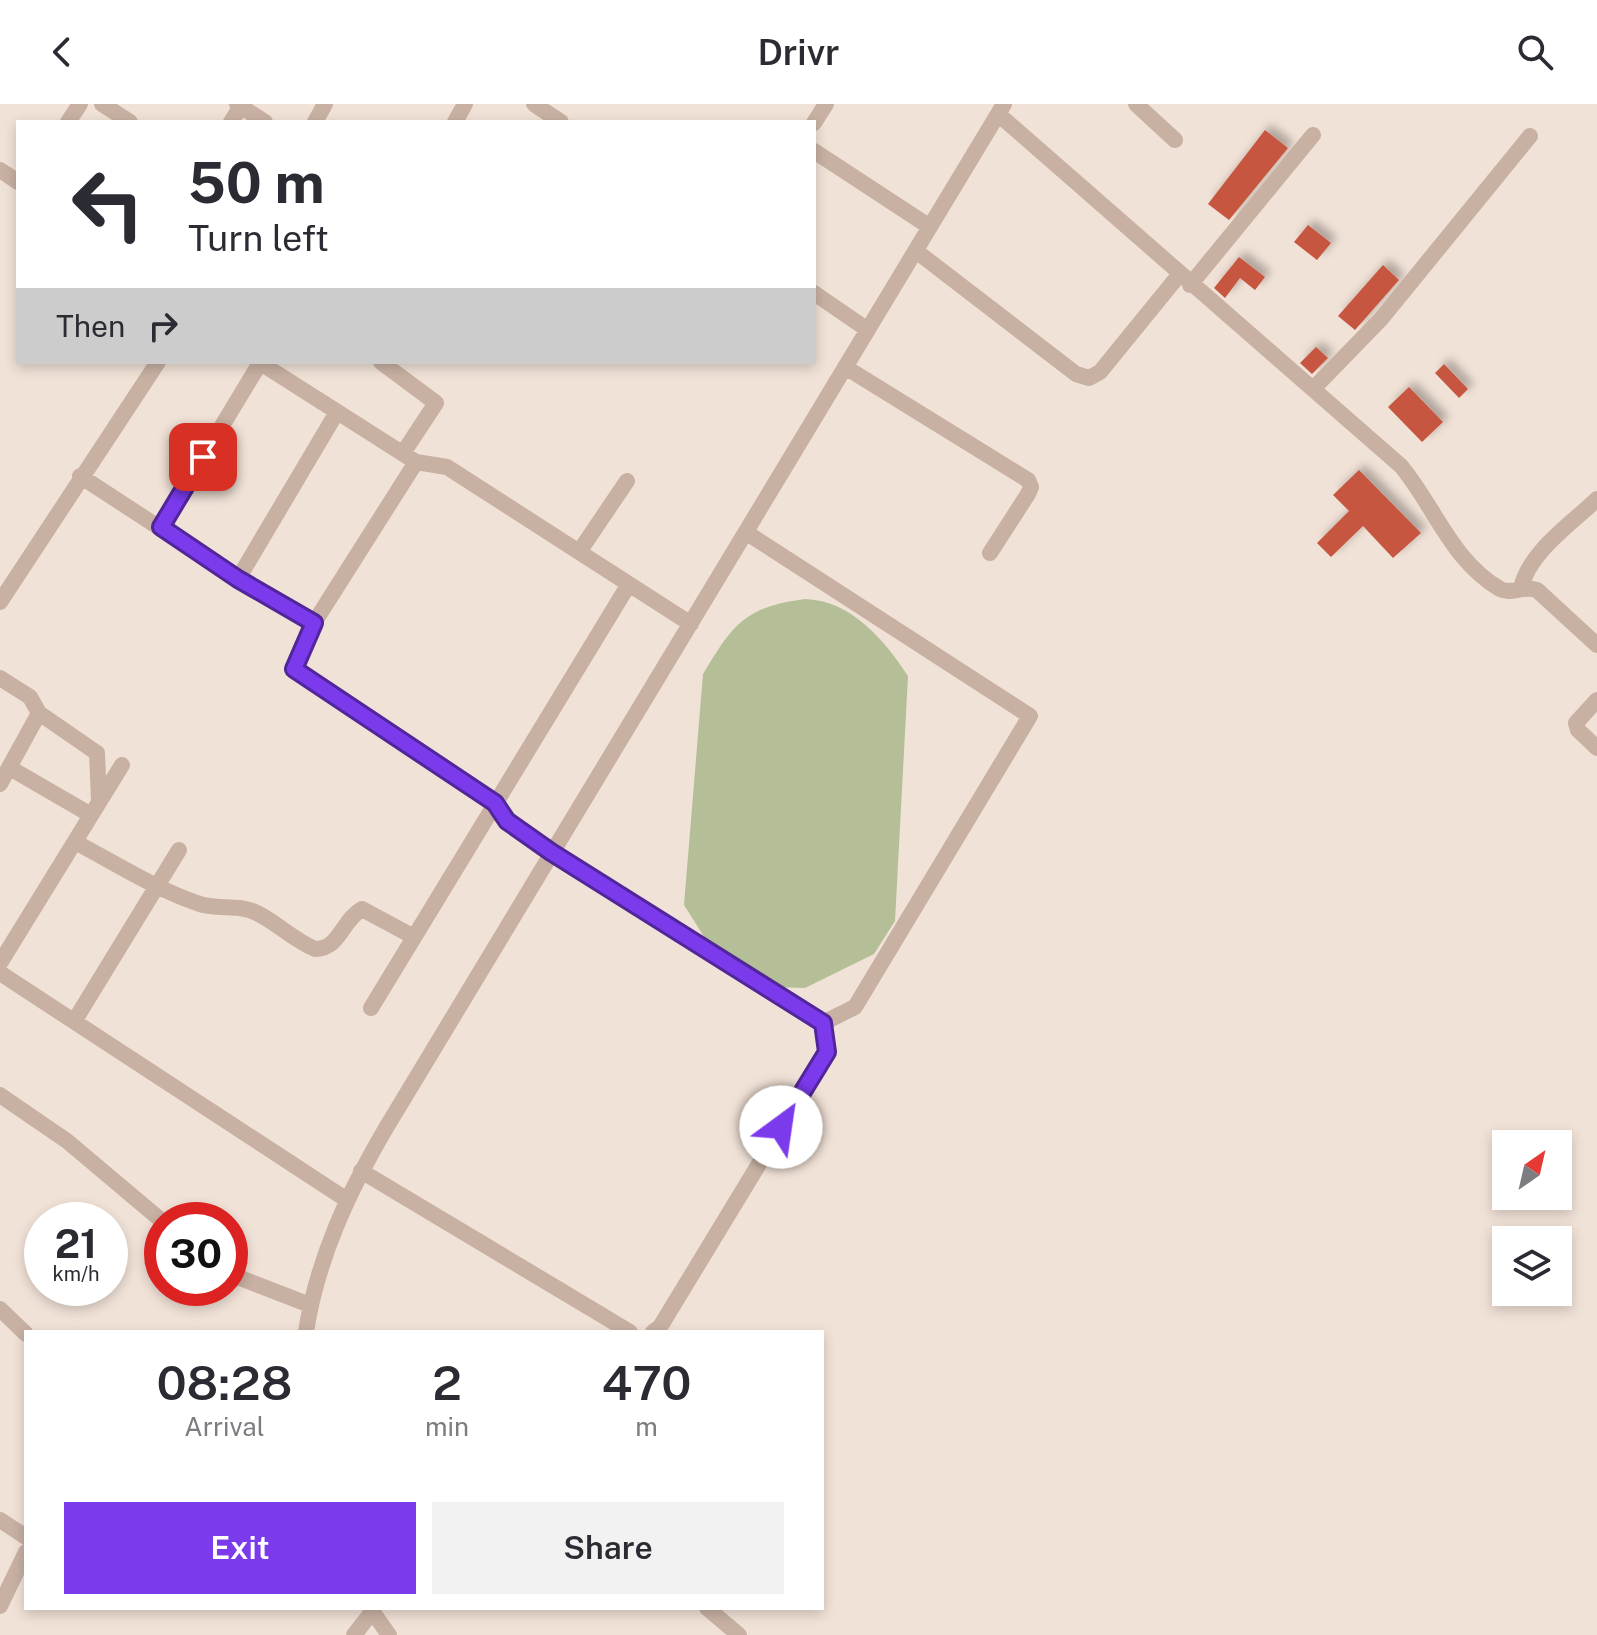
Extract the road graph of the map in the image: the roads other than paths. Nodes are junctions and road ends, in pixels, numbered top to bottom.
1 (102, 104) edge
2 (534, 104) edge
3 (1136, 104) edge
4 (239, 105) edge
5 (1001, 109) edge
6 (127, 120) edge
7 (262, 120) edge
8 (558, 120) edge
9 (1313, 135) dead end
10 (1530, 136) dead end
11 (1175, 140) dead end
12 (816, 152) edge
13 (930, 227) junction
14 (916, 251) junction
15 (1184, 280) junction
16 (816, 294) edge
17 (868, 330) junction
18 (157, 364) edge
19 (259, 364) edge
20 (263, 364) edge
21 (384, 364) edge
22 (845, 367) junction
23 (1313, 389) junction
24 (337, 412) junction
25 (410, 458) junction
26 (80, 476) junction
27 (627, 481) dead end
28 (1597, 499) edge
29 (161, 527) junction
30 (747, 533) junction
31 (579, 552) junction
32 (990, 553) dead end
33 (238, 579) junction
34 (629, 584) junction
35 (1521, 588) junction
36 (0, 602) edge
37 (314, 623) junction
38 (691, 624) junction
39 (1597, 645) edge
40 (0, 678) edge
41 (1597, 700) edge
42 (39, 713) junction
43 (1597, 748) edge
44 (122, 765) dead end
45 (10, 768) junction
46 (0, 784) edge
47 (495, 803) junction
48 (95, 809) junction
49 (75, 842) junction
50 (179, 850) dead end
51 (551, 852) junction
52 (155, 886) junction
53 (414, 937) junction
54 (0, 963) edge
55 (0, 973) edge
56 (371, 1008) dead end
57 (75, 1020) junction
58 (823, 1023) junction
59 (0, 1095) edge
60 (361, 1171) junction
61 (347, 1200) junction
62 (144, 1206) edge
63 (248, 1281) edge
64 (310, 1305) junction
65 (0, 1309) edge
66 (306, 1330) edge
67 (627, 1330) edge
68 (656, 1330) edge
69 (24, 1332) edge
70 (0, 1520) edge
71 (24, 1536) edge
72 (24, 1556) edge
73 (0, 1606) edge
74 (371, 1610) edge
75 (709, 1610) edge
76 (354, 1635) edge
77 (389, 1635) edge
78 (739, 1635) edge

1 - 6 street
2 - 8 street
3 - 11 street
4 - 7 street
5 - 13 street
5 - 15 street
9 - 15 street
10 - 23 street
12 - 13 street
13 - 14 street
14 - 15 street
14 - 17 street
15 - 23 street
16 - 17 street
17 - 22 street
18 - 26 street
19 - 29 street
20 - 24 street
21 - 25 street
22 - 30 street
22 - 32 street
23 - 35 street
24 - 25 street
24 - 33 street
25 - 31 street
25 - 37 street
26 - 29 street
26 - 36 street
27 - 31 street
28 - 35 street
29 - 33 street
30 - 38 street
30 - 58 street
31 - 34 street
33 - 37 street
34 - 38 street
34 - 47 street
35 - 39 street
37 - 47 street
38 - 51 street
40 - 42 street
41 - 43 street
42 - 45 street
42 - 48 street
44 - 48 street
45 - 46 street
45 - 48 street
47 - 51 street
47 - 53 street
48 - 49 street
49 - 52 street
49 - 54 street
50 - 52 street
51 - 58 street
51 - 60 street
52 - 53 street
52 - 57 street
53 - 56 street
55 - 57 street
57 - 61 street
58 - 68 street
59 - 62 street
60 - 61 street
60 - 67 street
61 - 64 street
63 - 64 street
64 - 66 street
65 - 69 street
70 - 71 street
72 - 73 street
74 - 76 street
74 - 77 street
75 - 78 street

